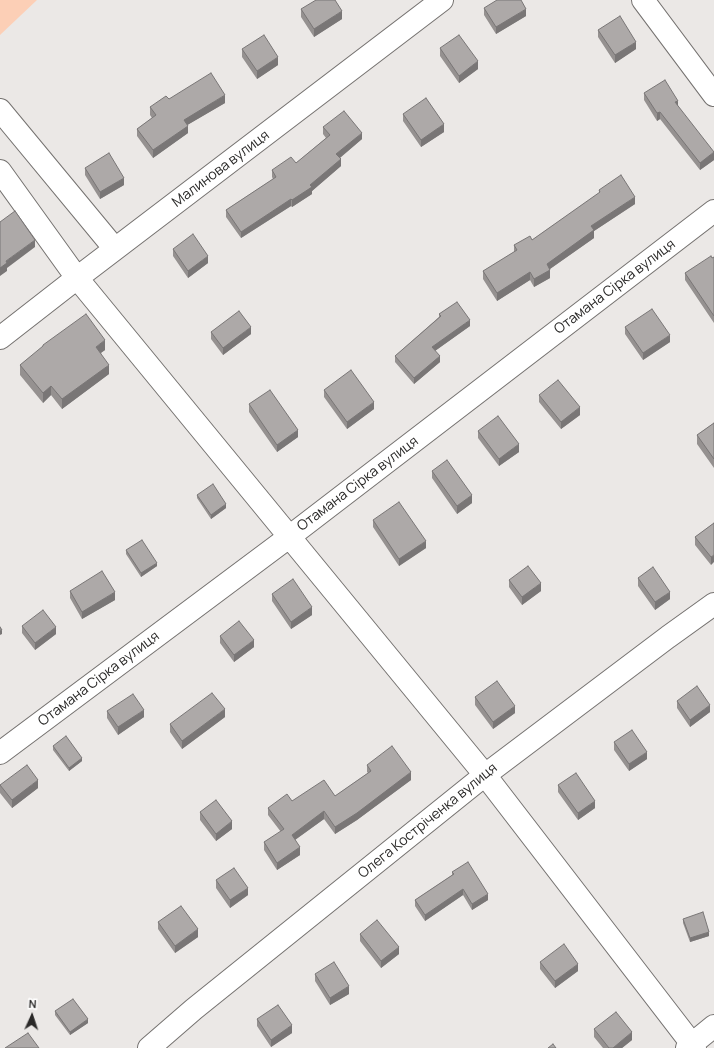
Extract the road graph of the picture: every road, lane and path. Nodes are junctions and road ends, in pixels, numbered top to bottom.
1 (442, 0) edge
2 (644, 0) edge
3 (713, 90) edge
4 (0, 110) edge
5 (0, 171) edge
6 (714, 211) edge
7 (115, 249) junction
8 (77, 278) junction
9 (0, 338) edge
10 (289, 537) junction
11 (714, 604) edge
12 (0, 753) edge
13 (485, 775) junction
14 (714, 1026) edge
15 (691, 1046) edge
16 (149, 1048) edge

1 - 7 street, Малинова вулиця
2 - 3 street
4 - 7 street
5 - 8 street
6 - 10 street, Отамана Сірка вулиця
7 - 8 street, Малинова вулиця
8 - 9 street, Малинова вулиця
8 - 10 street
10 - 12 street, Отамана Сірка вулиця
10 - 13 street
11 - 13 street, Олега Костріченка вулиця
13 - 15 street
13 - 16 street, Олега Костріченка вулиця
14 - 15 street

